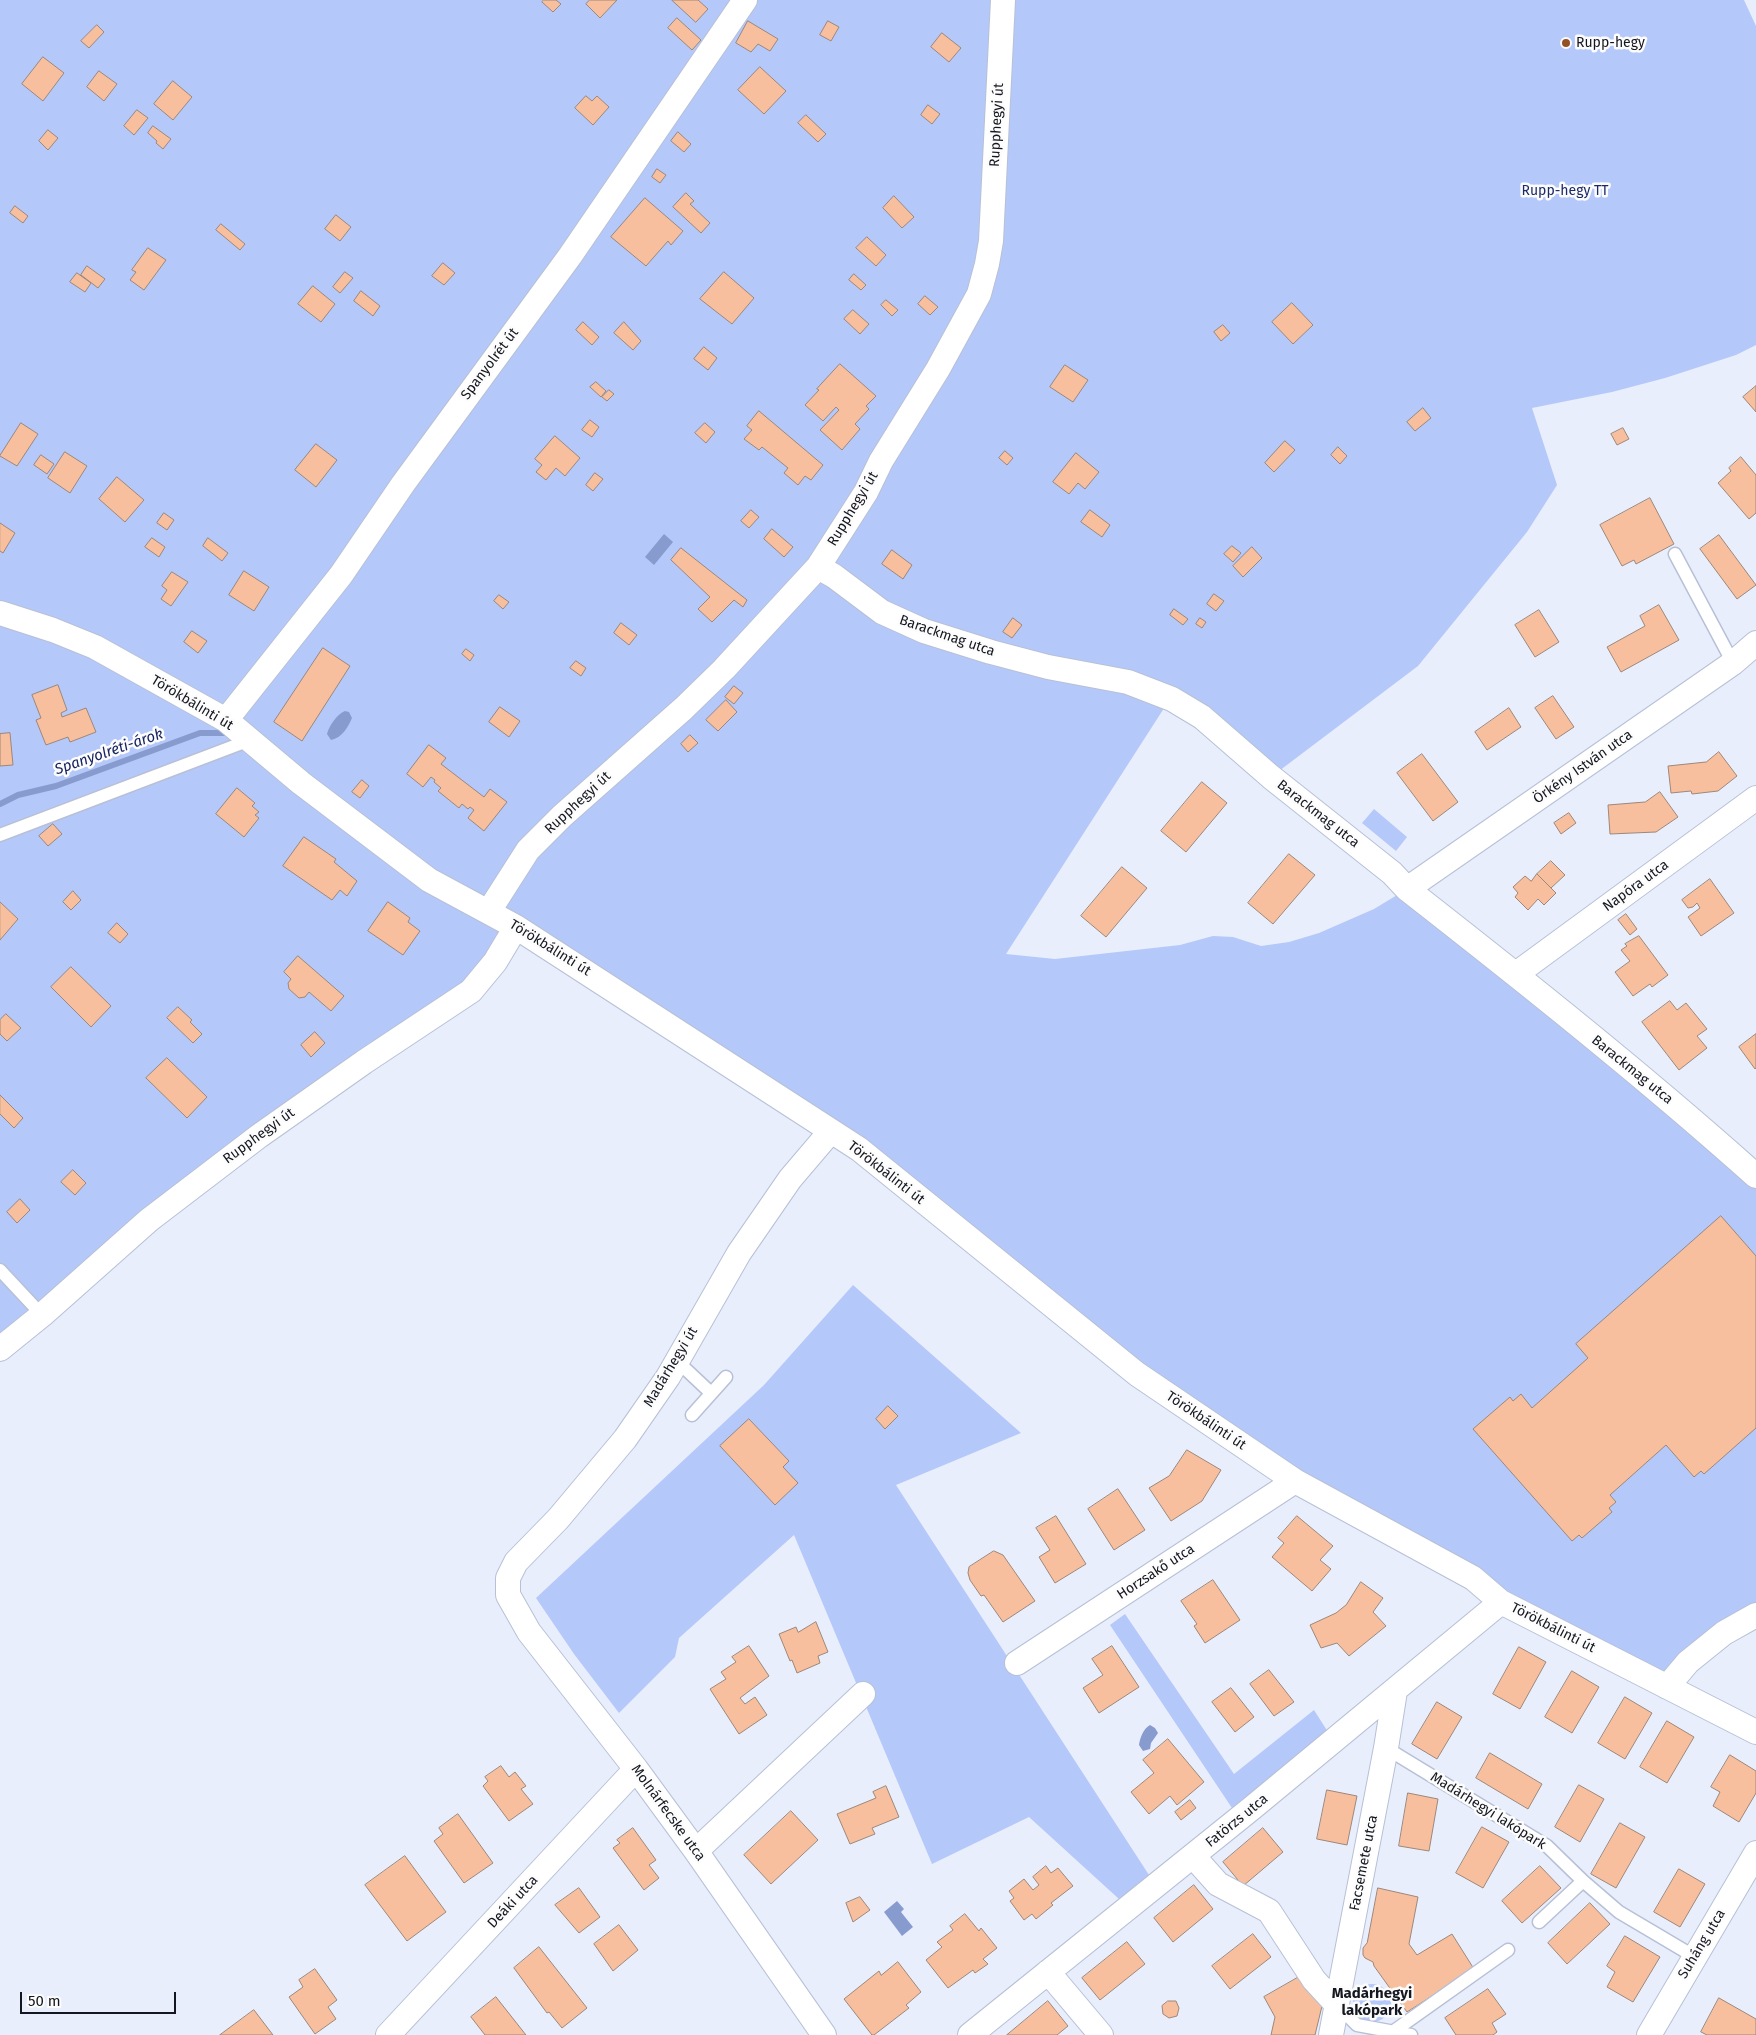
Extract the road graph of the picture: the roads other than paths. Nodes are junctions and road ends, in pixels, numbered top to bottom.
1 (744, 0) edge
2 (1003, 0) edge
3 (1675, 554) dead end
4 (818, 566) junction
5 (0, 613) edge
6 (1756, 643) edge
7 (1733, 663) junction
8 (226, 720) junction
9 (250, 740) junction
10 (1756, 798) edge
11 (0, 835) edge
12 (1408, 889) junction
13 (489, 910) junction
14 (516, 926) junction
15 (1516, 974) junction
16 (830, 1132) junction
17 (1756, 1176) edge
18 (0, 1270) edge
19 (42, 1315) junction
20 (0, 1349) edge
21 (678, 1361) junction
22 (726, 1377) dead end
23 (711, 1393) junction
24 (692, 1414) dead end
25 (1295, 1481) junction
26 (508, 1595) joint
27 (1502, 1602) junction
28 (1756, 1615) edge
29 (1017, 1663) dead end
30 (1667, 1686) junction
31 (1395, 1692) junction
32 (863, 1694) dead end
33 (1756, 1732) edge
34 (1386, 1748) junction
35 (636, 1769) junction
36 (696, 1851) junction
37 (1756, 1853) edge
38 (1193, 1856) junction
39 (1583, 1881) junction
40 (1539, 1922) dead end
41 (1508, 1950) dead end
42 (1695, 1956) junction
43 (1048, 1972) junction
44 (1337, 2006) junction
45 (1394, 2031) junction
46 (388, 2035) edge
47 (824, 2035) edge
48 (970, 2035) edge
49 (1101, 2035) edge
50 (1331, 2035) edge
51 (1411, 2035) edge
52 (1649, 2035) edge

1 - 8 street, Spanyolrét út
2 - 4 street, Rupphegyi út
3 - 7 lane
4 - 12 street, Barackmag utca
4 - 13 street, Rupphegyi út
5 - 8 street, Törökbálinti út
6 - 7 street, Örkény István utca
7 - 12 street, Örkény István utca
8 - 9 street, Törökbálinti út
9 - 11 lane
9 - 13 street, Törökbálinti út
10 - 15 street, Napóra utca
12 - 15 street, Barackmag utca
13 - 14 street, Törökbálinti út
14 - 16 street, Törökbálinti út
14 - 19 street, Rupphegyi út
15 - 17 street, Barackmag utca
16 - 21 street, Madárhegyi út
16 - 25 street, Törökbálinti út
18 - 19 lane
19 - 20 street, Rupphegyi út
21 - 23 lane
21 - 26 street, Madárhegyi út
22 - 23 lane
23 - 24 lane
25 - 27 street, Törökbálinti út
25 - 29 street, Horzsakő utca
26 - 35 street, Molnárfecske utca
27 - 30 street, Törökbálinti út
27 - 31 street, Fatörzs utca
28 - 30 street
30 - 33 street, Törökbálinti út
31 - 34 street, Facsemete utca
31 - 38 street, Fatörzs utca
32 - 36 street
34 - 39 lane, Madárhegyi lakópark
34 - 44 street, Facsemete utca
35 - 36 street, Molnárfecske utca
35 - 46 street, Deáki utca
36 - 47 street, Molnárfecske utca
37 - 42 street, Suháng utca
38 - 43 street, Fatörzs utca
38 - 44 street
39 - 40 lane
39 - 42 lane, Madárhegyi lakópark
41 - 45 lane
42 - 52 street, Suháng utca
43 - 48 street, Fatörzs utca
43 - 49 street
44 - 45 lane
44 - 50 street, Facsemete utca
45 - 51 lane

